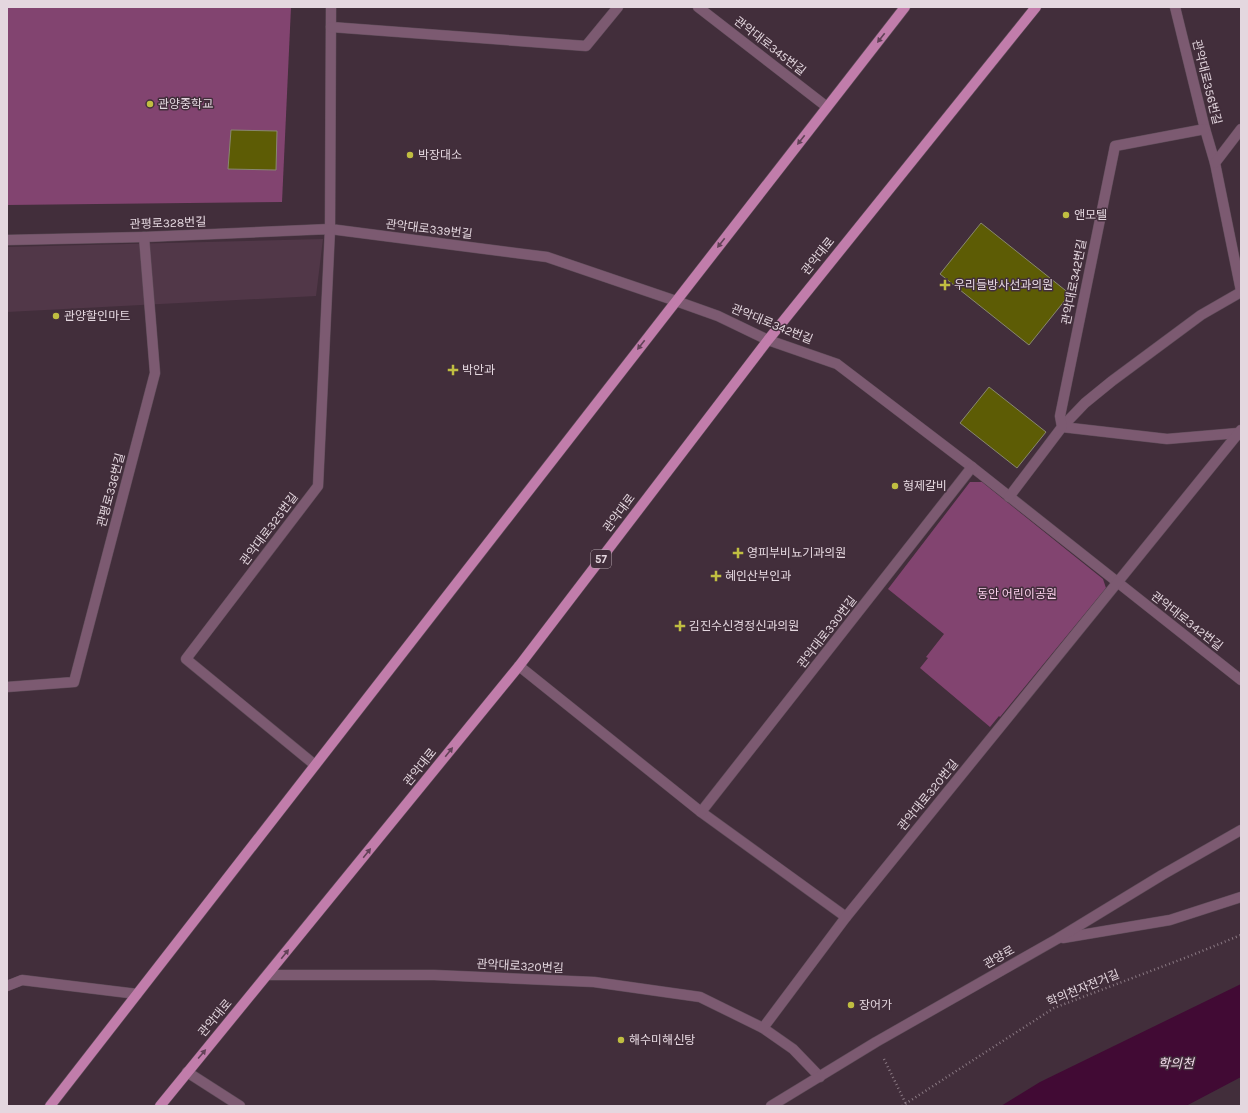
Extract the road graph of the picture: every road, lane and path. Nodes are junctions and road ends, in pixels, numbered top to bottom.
1 (331, 7) edge
2 (618, 7) edge
3 (698, 7) edge
4 (905, 7) edge
5 (1036, 7) edge
6 (1175, 7) edge
7 (331, 26) junction
8 (827, 107) junction
9 (1205, 129) junction
10 (1241, 129) edge
11 (1216, 163) junction
12 (330, 229) junction
13 (144, 237) junction
14 (7, 240) edge
15 (1241, 292) edge
16 (676, 301) junction
17 (718, 316) joint
18 (768, 340) junction
19 (1062, 427) junction
20 (1240, 433) edge
21 (972, 468) junction
22 (1009, 496) junction
23 (1118, 582) junction
24 (519, 666) junction
25 (1241, 680) edge
26 (7, 684) edge
27 (315, 765) junction
28 (702, 812) junction
29 (1241, 830) edge
30 (1241, 897) edge
31 (846, 917) junction
32 (1241, 935) edge
33 (1057, 939) junction
34 (268, 975) junction
35 (7, 986) edge
36 (137, 994) junction
37 (763, 1028) junction
38 (876, 1042) junction
39 (187, 1072) junction
40 (820, 1078) junction
41 (906, 1104) junction
42 (50, 1106) edge
43 (160, 1106) edge
44 (240, 1106) edge
45 (771, 1106) edge
46 (902, 1106) edge

1 - 7 street
2 - 7 street
3 - 8 street, 관악대로345번길
4 -> 8 main road
5 - 18 main road, 관악대로 / 57
6 - 9 street, 관악대로356번길
7 - 12 street
8 -> 16 main road
9 - 11 street, 관악대로356번길
9 - 19 street, 관악대로342번길
10 - 11 street, 관악대로356번길
11 - 15 street, 관악대로356번길
12 - 13 street, 관평로328번길
12 - 16 street, 관악대로339번길
12 - 27 street, 관악대로325번길
13 - 14 street, 관평로328번길
13 - 26 street, 관평로336번길
15 - 19 street
16 - 17 street, 관악대로339번길
16 -> 27 main road
17 - 18 street, 관악대로342번길
18 - 21 street, 관악대로342번길
18 - 24 main road, 관악대로 / 57
19 - 20 street
19 - 22 street
20 - 23 street
21 - 22 street, 관악대로342번길
21 - 28 street, 관악대로330번길
22 - 23 street, 관악대로342번길
23 - 25 street, 관악대로342번길
23 - 31 street, 관악대로320번길
24 - 28 street
34 -> 24 main road, 관악대로 / 57
27 - 36 main road
28 - 31 street
29 - 33 street, 관양로
30 - 33 street
31 - 37 street, 관악대로320번길
32 - 41 path, 학의천자전거길
33 - 38 street, 관양로
34 - 37 street, 관악대로320번길
39 -> 34 main road, 관악대로 / 57
35 - 36 street
36 - 42 main road
37 - 40 street, 관악대로320번길
38 - 40 street, 관양로
38 - 41 path
39 - 43 main road, 관악대로 / 57
39 - 44 street
40 - 45 street, 관양로
41 - 46 path, 학의천자전거길

